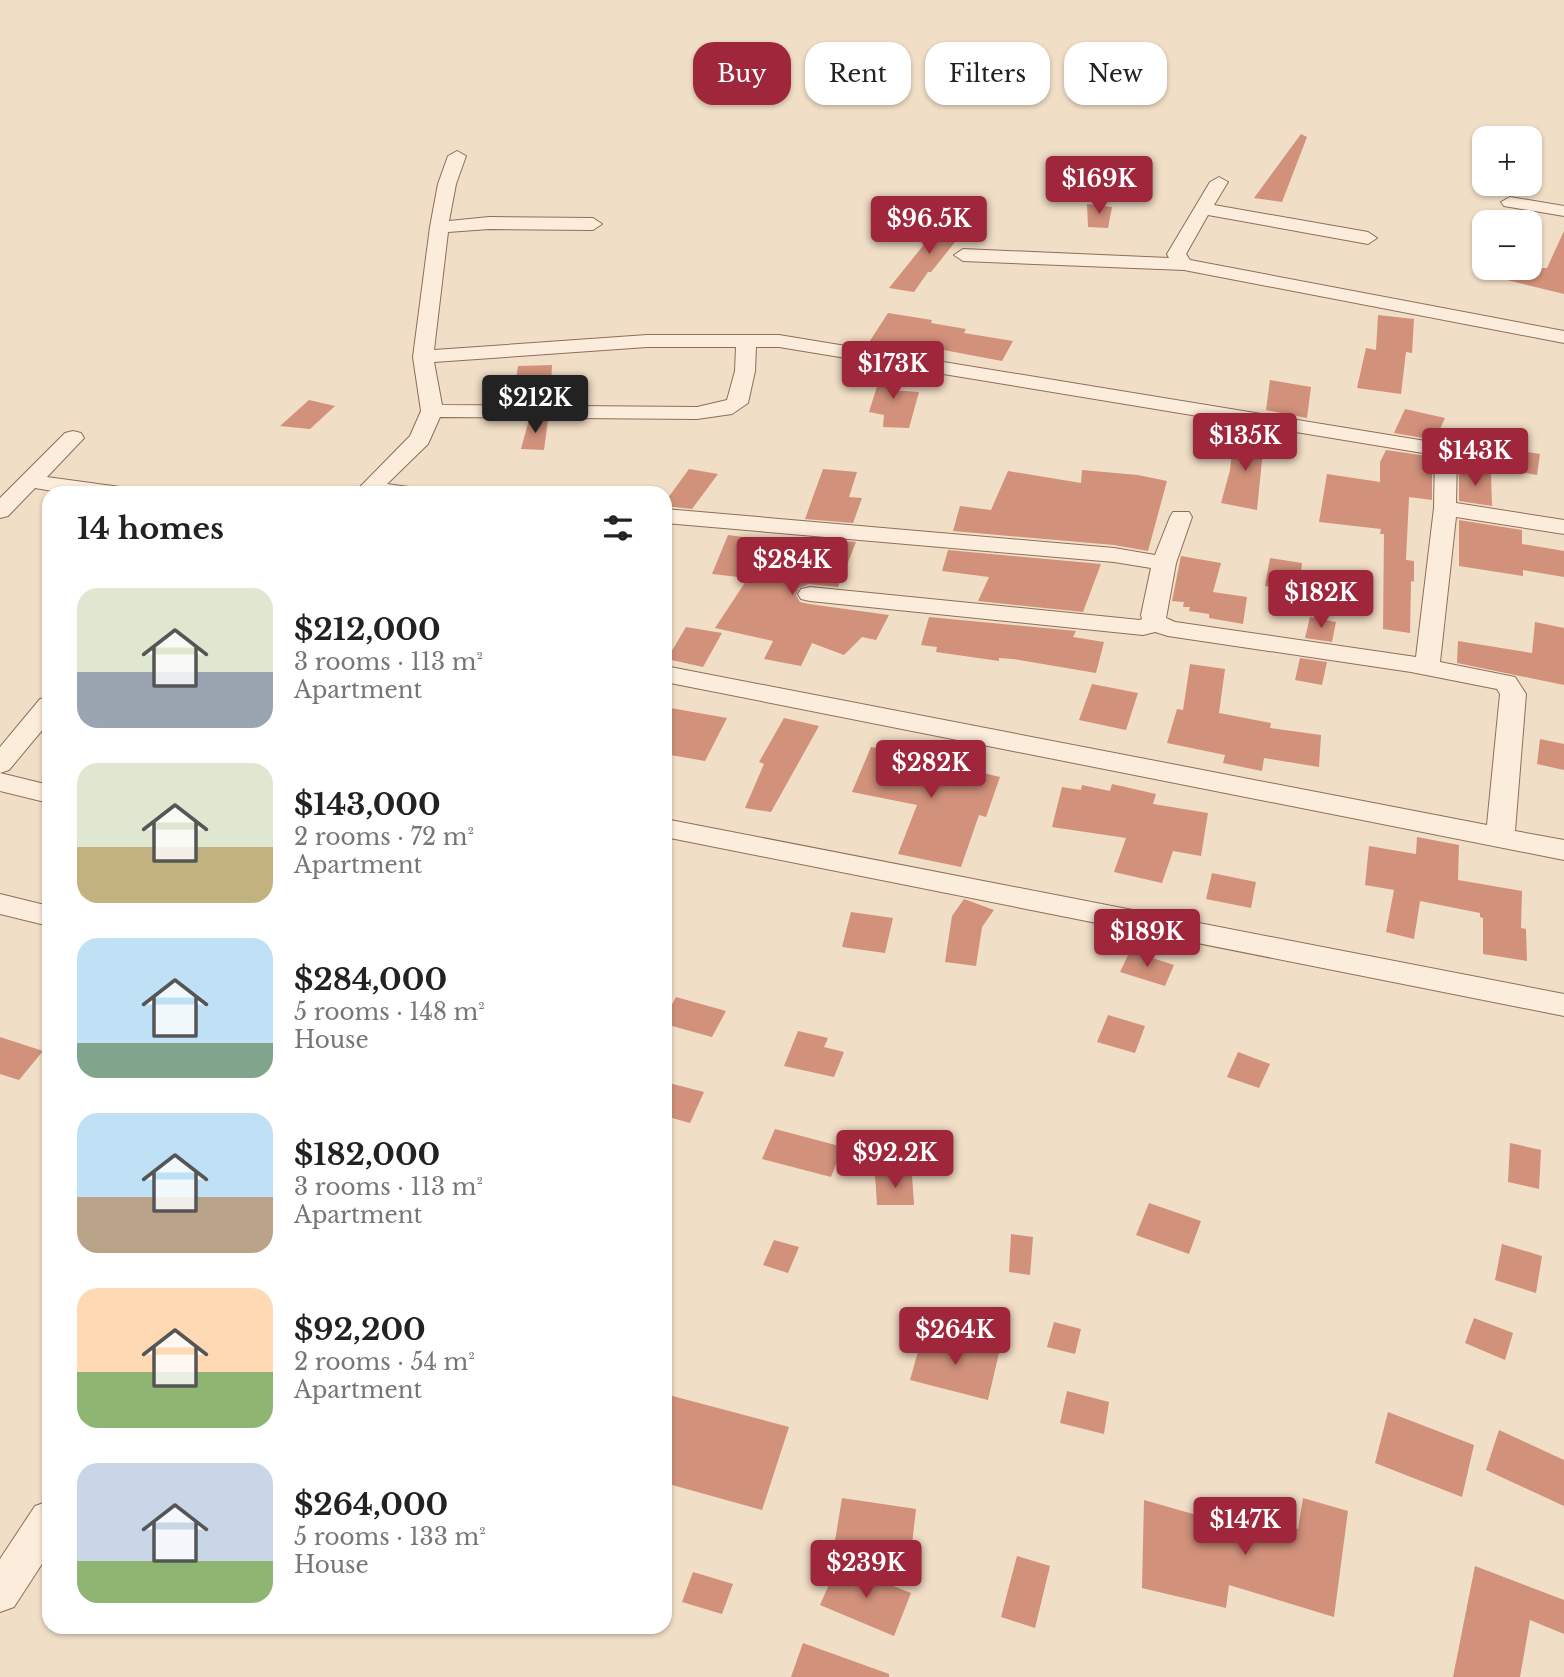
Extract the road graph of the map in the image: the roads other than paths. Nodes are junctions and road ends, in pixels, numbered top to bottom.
1 (457, 156) dead end
2 (1219, 182) dead end
3 (1510, 202) dead end
4 (1203, 209) junction
5 (1564, 211) edge
6 (593, 225) dead end
7 (439, 227) junction
8 (1368, 238) dead end
9 (963, 255) dead end
10 (1184, 264) junction
11 (1564, 337) edge
12 (746, 341) junction
13 (423, 357) junction
14 (432, 411) junction
15 (73, 439) dead end
16 (30, 481) junction
17 (65, 486) edge
18 (371, 486) edge
19 (2, 506) edge
20 (1445, 508) junction
21 (672, 517) edge
22 (1181, 517) dead end
23 (1564, 527) edge
24 (1164, 563) junction
25 (810, 594) dead end
26 (1156, 622) junction
27 (1427, 668) junction
28 (672, 675) edge
29 (42, 713) edge
30 (0, 764) edge
31 (0, 782) edge
32 (42, 792) edge
33 (672, 829) edge
34 (1500, 839) junction
35 (1564, 850) edge
36 (0, 904) edge
37 (42, 914) edge
38 (1564, 1005) edge
39 (42, 1530) edge
40 (0, 1593) edge

1 - 7 street
2 - 4 street
3 - 5 street
4 - 8 street
4 - 10 street
6 - 7 street
7 - 13 street
9 - 10 street
10 - 11 street
12 - 13 street
12 - 14 street
12 - 20 street
13 - 14 street
14 - 18 street
15 - 16 street
16 - 17 street
16 - 19 street
20 - 23 street
20 - 27 street
21 - 24 street
22 - 24 street
24 - 26 street
25 - 26 street
26 - 27 street
27 - 34 street
28 - 34 street
29 - 30 street
31 - 32 street
33 - 38 street
34 - 35 street
36 - 37 street
39 - 40 street

